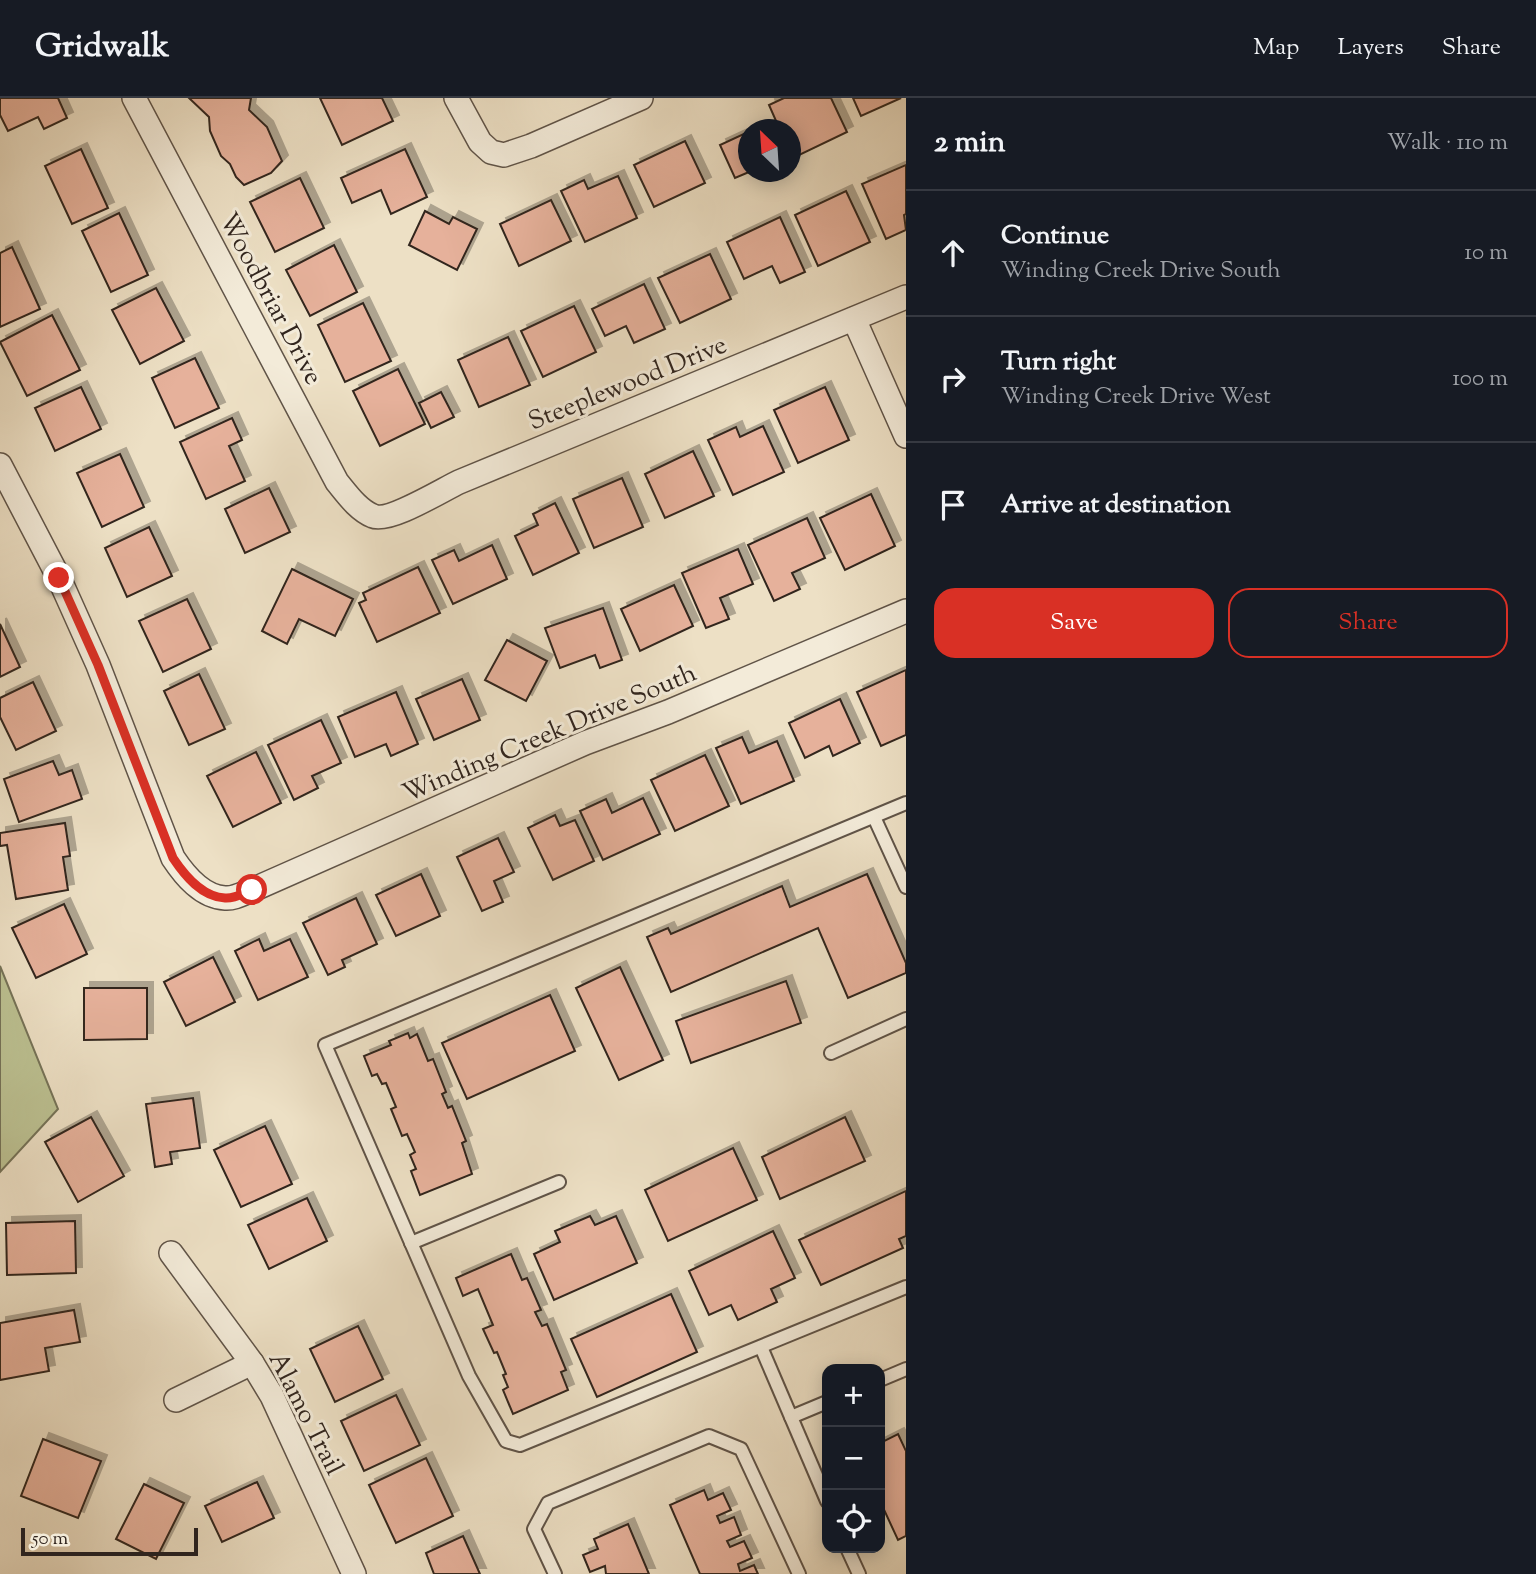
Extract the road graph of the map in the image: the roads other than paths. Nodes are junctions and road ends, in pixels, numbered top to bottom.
1 (134, 98) edge
2 (456, 98) edge
3 (641, 98) edge
4 (906, 297) edge
5 (854, 319) junction
6 (906, 436) edge
7 (0, 465) edge
8 (371, 516) joint
9 (906, 611) edge
10 (906, 803) edge
11 (874, 817) junction
12 (906, 887) edge
13 (906, 1018) edge
14 (831, 1053) dead end
15 (559, 1182) dead end
16 (411, 1242) junction
17 (171, 1253) dead end
18 (906, 1287) edge
19 (761, 1347) junction
20 (252, 1363) junction
21 (906, 1370) edge
22 (885, 1378) edge
23 (176, 1400) dead end
24 (822, 1404) edge
25 (791, 1417) junction
26 (822, 1490) edge
27 (849, 1553) edge
28 (354, 1574) edge
29 (555, 1574) edge
30 (799, 1574) edge
31 (859, 1574) edge

1 - 8 street, Woodbriar Drive
2 - 3 street
4 - 5 street, Steeplewood Drive
5 - 6 street
5 - 8 street, Steeplewood Drive
7 - 9 street, Winding Creek Drive South
10 - 11 lane
11 - 12 lane
11 - 16 lane
13 - 14 lane
15 - 16 lane
16 - 19 lane
17 - 20 street, Alamo Trail
18 - 19 lane
19 - 25 lane
20 - 23 street
20 - 28 street, Alamo Trail
21 - 22 lane
24 - 25 lane
25 - 26 lane
27 - 31 lane
29 - 30 lane

